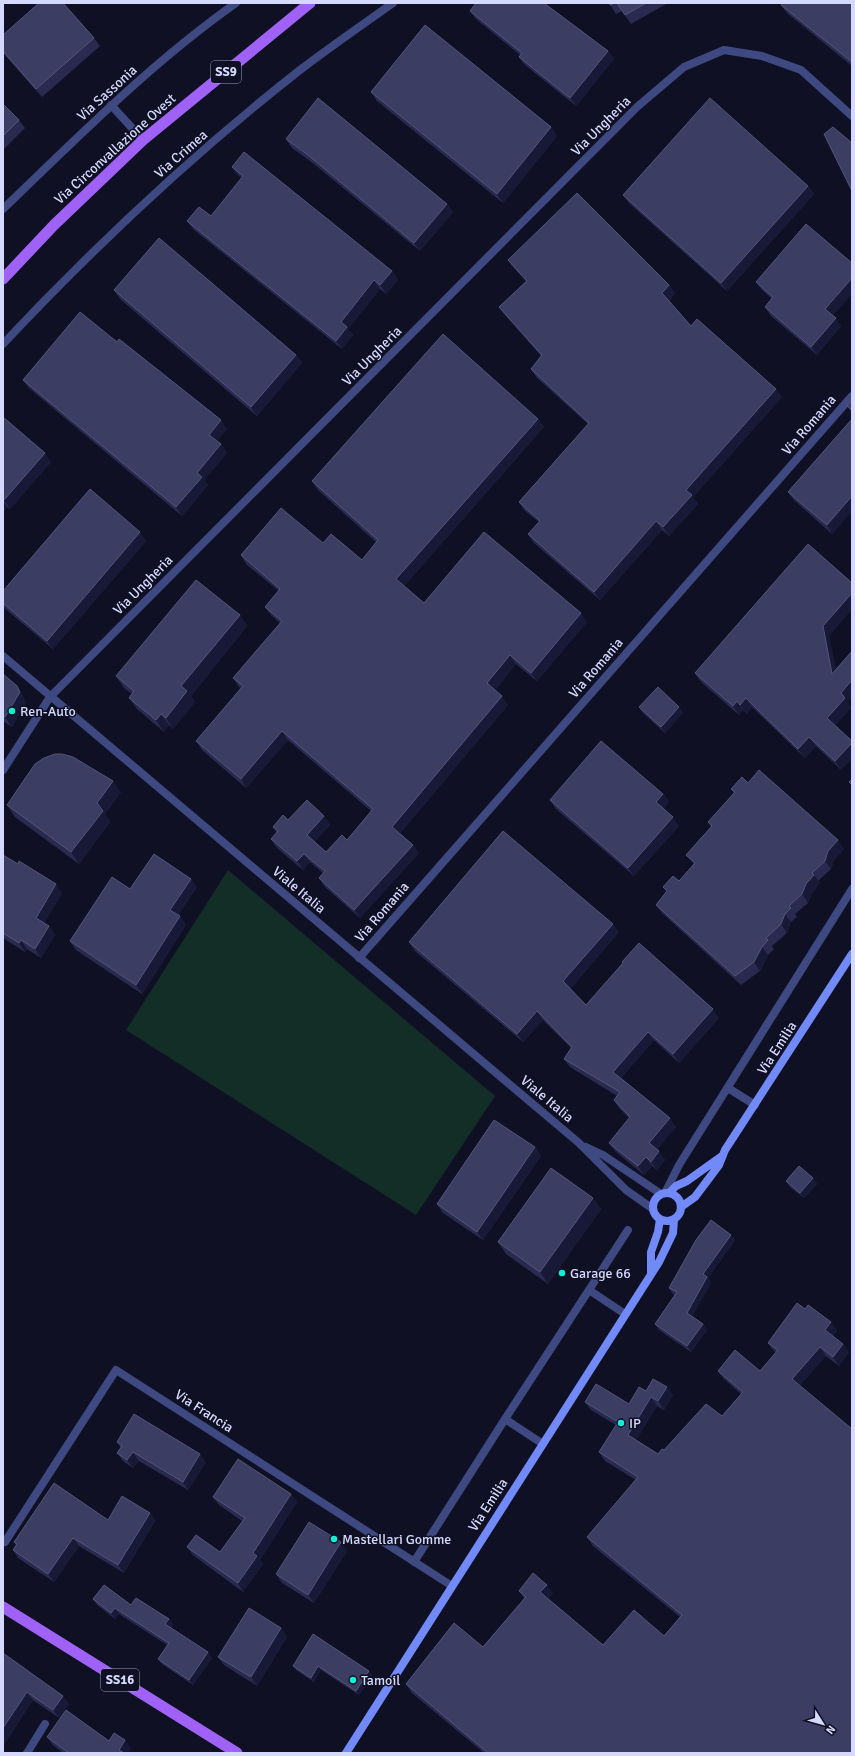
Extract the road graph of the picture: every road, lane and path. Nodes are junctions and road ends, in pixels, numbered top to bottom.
1 (236, 3) edge
2 (310, 3) edge
3 (393, 3) edge
4 (111, 105) junction
5 (852, 116) edge
6 (143, 140) junction
7 (3, 210) edge
8 (3, 279) edge
9 (3, 344) edge
10 (852, 396) edge
11 (3, 656) edge
12 (50, 697) junction
13 (3, 770) edge
14 (852, 889) edge
15 (852, 954) edge
16 (359, 958) junction
17 (728, 1088) junction
18 (755, 1105) junction
19 (579, 1143) junction
20 (722, 1155) junction
21 (665, 1194) junction
22 (681, 1207) junction
23 (653, 1209) junction
24 (660, 1219) junction
25 (674, 1220) junction
26 (628, 1230) dead end
27 (651, 1272) junction
28 (589, 1290) junction
29 (625, 1314) junction
30 (505, 1420) junction
31 (543, 1444) junction
32 (5, 1542) dead end
33 (414, 1562) junction
34 (452, 1586) junction
35 (3, 1607) edge
36 (45, 1724) dead end
37 (27, 1753) edge
38 (237, 1753) edge
39 (346, 1753) edge

1 - 4 street, Via Sassonia
2 - 6 main road, Via Circonvallazione Ovest / SS9
3 - 9 street, Via Crimea
4 - 6 street
4 - 7 street, Via Sassonia
5 - 12 street, Via Ungheria
6 - 8 main road, Via Circonvallazione Ovest / SS9
10 - 16 street, Via Romania
11 - 12 street, Viale Italia
12 - 13 street, Via Ungheria
12 - 16 street, Viale Italia
14 - 17 street
15 - 18 main road, Via Emilia
16 - 19 street, Viale Italia
17 - 18 street
17 - 21 street
18 - 20 main road, Via Emilia
19 - 21 street, Viale Italia
19 - 23 street, Viale Italia
20 - 21 main road, Via Emilia
20 - 22 main road, Via Emilia
21 - 22 main road
21 - 23 main road, Via Emilia
22 - 25 main road, Via Emilia
23 - 24 main road
24 - 25 main road
24 - 27 main road
25 - 27 main road, Via Emilia
26 - 28 street
27 - 29 main road, Via Emilia
28 - 29 street
28 - 30 street
29 - 31 main road, Via Emilia
30 - 31 street
30 - 33 street
31 - 34 main road, Via Emilia
32 - 33 street, Via Francia
33 - 34 street, Via Francia
34 - 39 main road, Via Emilia
35 - 38 main road, SS16
36 - 37 street

